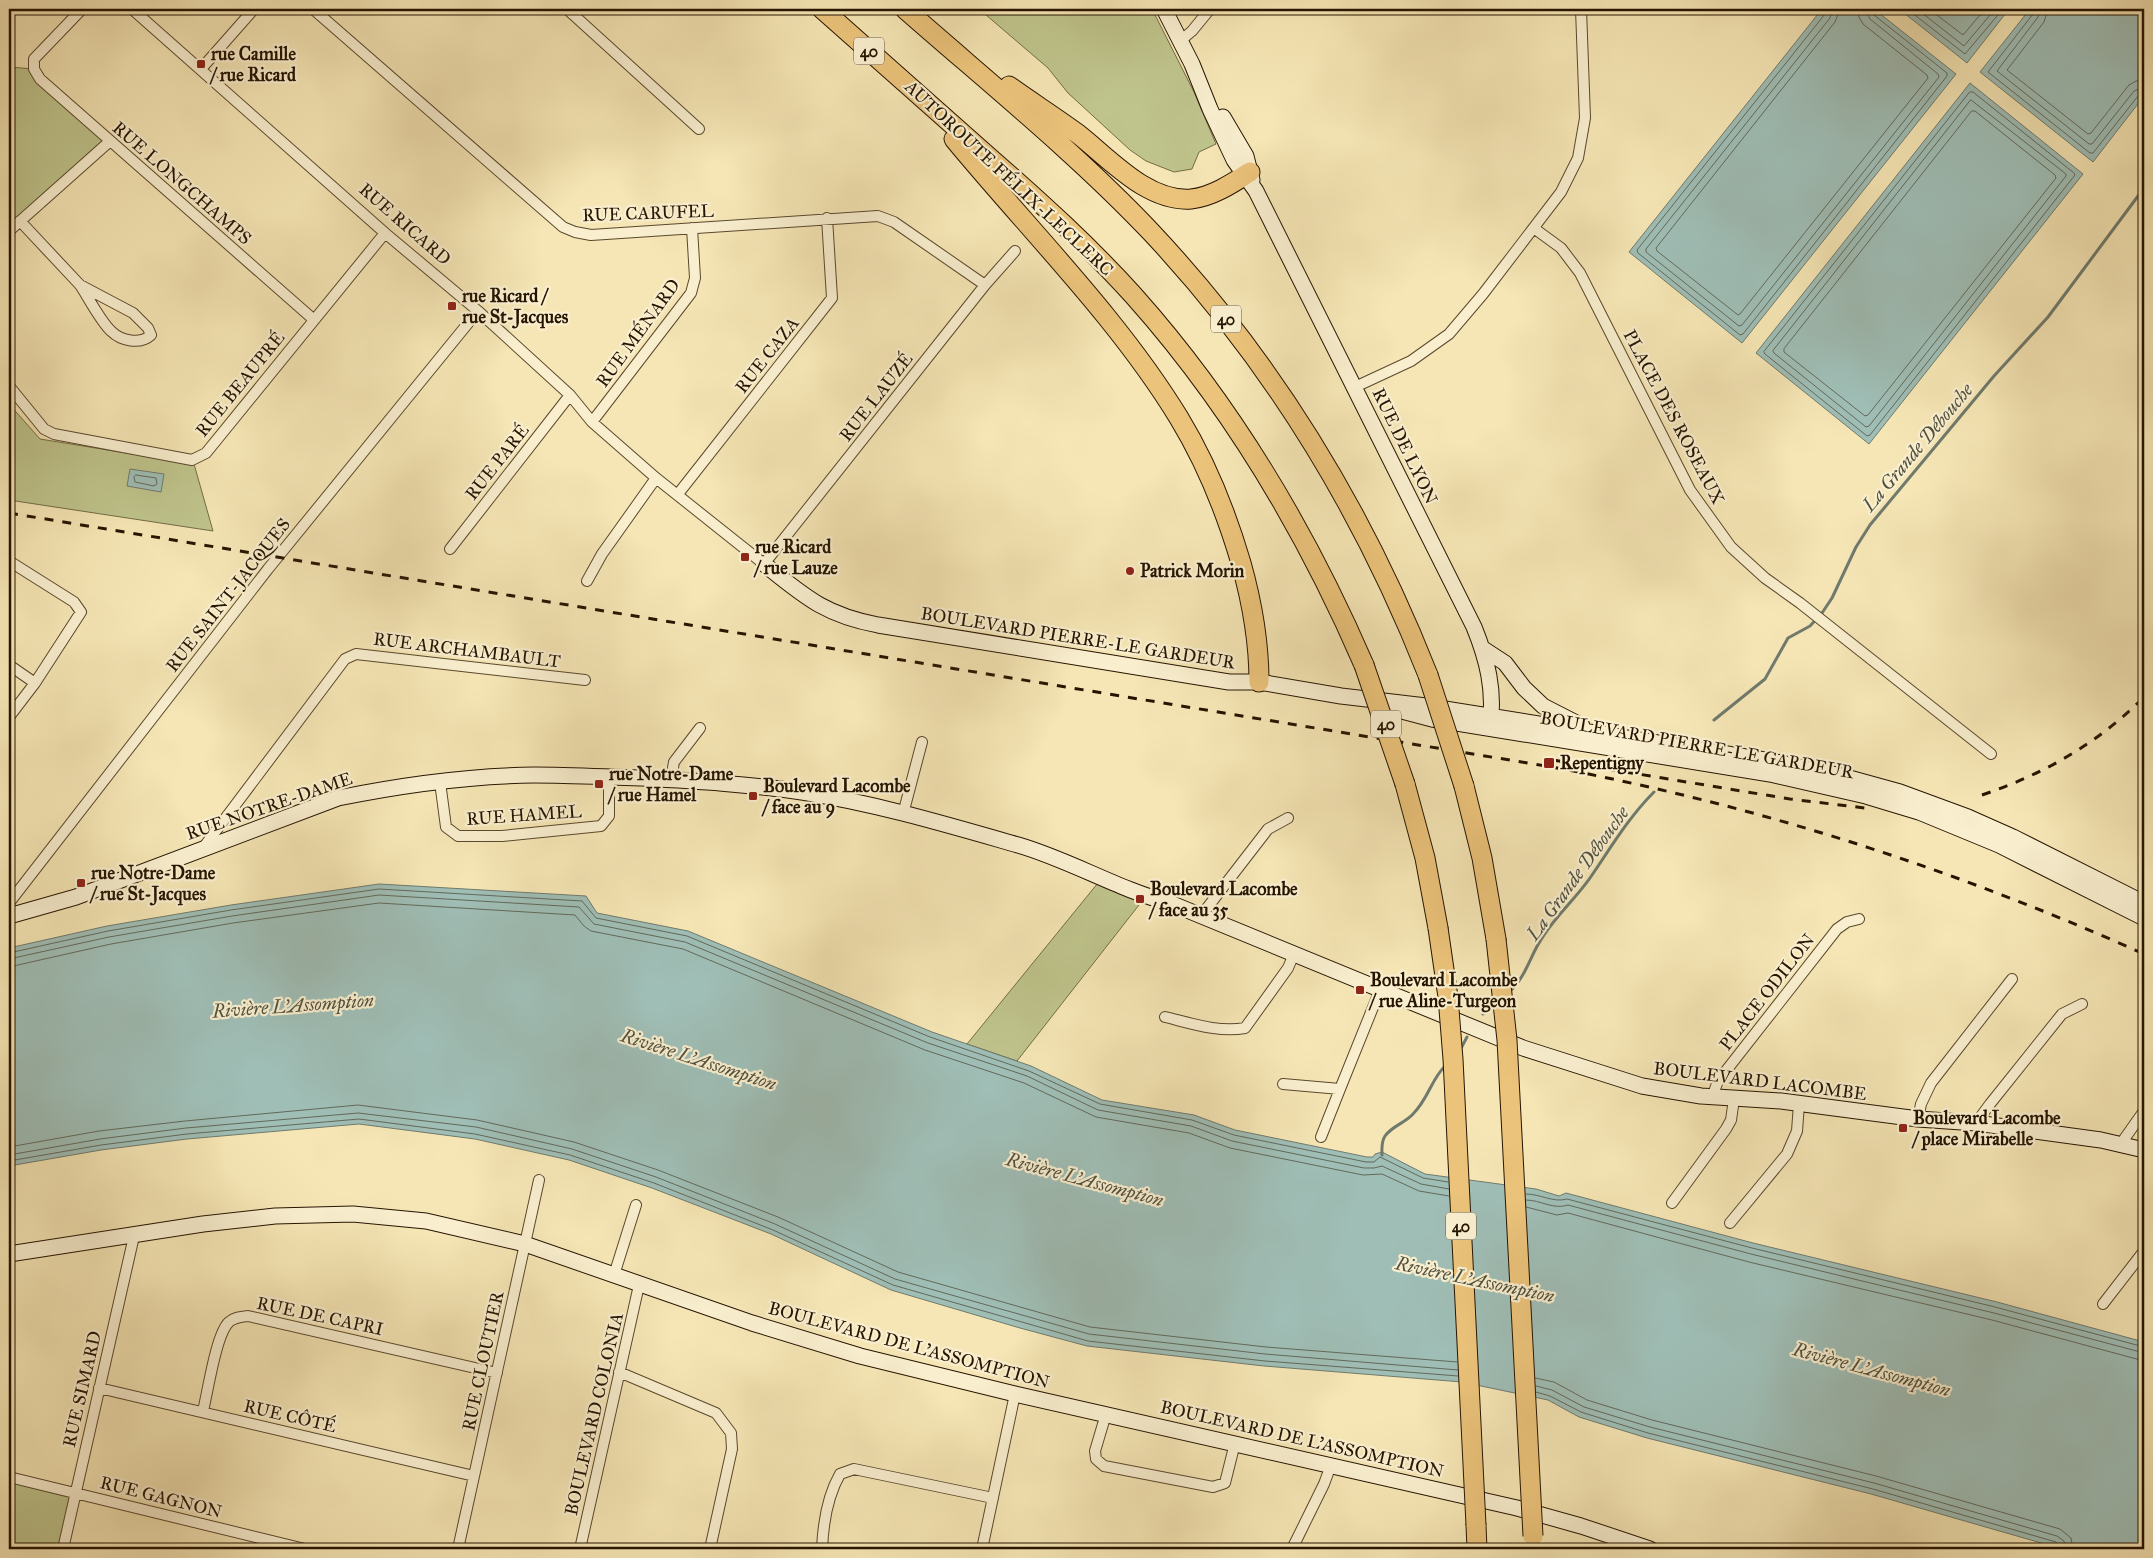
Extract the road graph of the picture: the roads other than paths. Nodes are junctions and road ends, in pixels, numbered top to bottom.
1 (82, 9) edge
2 (132, 9) edge
3 (254, 9) edge
4 (314, 9) edge
5 (567, 9) edge
6 (822, 9) edge
7 (906, 9) edge
8 (1164, 9) edge
9 (1210, 9) edge
10 (1581, 9) edge
11 (932, 32) junction
12 (1180, 41) junction
13 (201, 68) junction
14 (917, 93) junction
15 (699, 129) dead end
16 (109, 142) junction
17 (1250, 179) junction
18 (827, 218) junction
19 (20, 221) junction
20 (692, 228) junction
21 (1535, 229) junction
22 (9, 231) edge
23 (385, 233) junction
24 (1015, 251) dead end
25 (985, 284) junction
26 (80, 285) junction
27 (478, 311) junction
28 (313, 319) junction
29 (9, 386) edge
30 (1355, 387) junction
31 (570, 395) junction
32 (592, 422) junction
33 (656, 478) junction
34 (678, 494) junction
35 (450, 549) dead end
36 (9, 561) edge
37 (764, 564) junction
38 (587, 581) dead end
39 (814, 602) joint
40 (1482, 648) junction
41 (9, 665) edge
42 (584, 680) dead end
43 (1258, 682) junction
44 (34, 683) junction
45 (9, 717) edge
46 (1491, 722) junction
47 (700, 728) dead end
48 (1595, 732) junction
49 (922, 742) dead end
50 (1991, 754) dead end
51 (609, 776) junction
52 (671, 779) junction
53 (440, 782) junction
54 (903, 814) junction
55 (1288, 818) dead end
56 (202, 849) junction
57 (9, 903) edge
58 (2144, 903) edge
59 (9, 916) edge
60 (1203, 916) junction
61 (2144, 918) edge
62 (1859, 919) dead end
63 (1294, 954) junction
64 (2012, 979) dead end
65 (1380, 990) junction
66 (2082, 1004) dead end
67 (1165, 1017) dead end
68 (1283, 1084) dead end
69 (1340, 1090) junction
70 (1712, 1097) junction
71 (1734, 1098) junction
72 (1799, 1104) junction
73 (2144, 1111) edge
74 (1918, 1119) junction
75 (1976, 1123) junction
76 (1322, 1136) dead end
77 (2120, 1145) junction
78 (2144, 1150) edge
79 (539, 1180) dead end
80 (1672, 1202) dead end
81 (636, 1205) dead end
82 (1730, 1223) dead end
83 (134, 1236) junction
84 (526, 1244) junction
85 (2144, 1251) edge
86 (10, 1258) edge
87 (614, 1275) junction
88 (639, 1285) junction
89 (2103, 1304) dead end
90 (619, 1372) junction
91 (497, 1373) junction
92 (99, 1388) junction
93 (1015, 1394) junction
94 (203, 1412) junction
95 (1106, 1414) junction
96 (1235, 1443) junction
97 (1331, 1465) junction
98 (474, 1476) junction
99 (9, 1477) edge
100 (75, 1492) junction
101 (993, 1498) junction
102 (1533, 1542) edge
103 (63, 1549) edge
104 (305, 1549) edge
105 (458, 1549) edge
106 (580, 1549) edge
107 (710, 1549) edge
108 (822, 1549) edge
109 (982, 1549) edge
110 (1292, 1549) edge
111 (1477, 1549) edge
112 (1650, 1549) edge

1 - 16 street, RUE LONGCHAMPS
2 - 13 street, RUE RICARD
3 - 13 street
4 - 20 street, RUE CARUFEL
5 - 15 street
6 - 14 highway, AUTOROUTE FÉLIX-LECLERC / 40
7 - 11 highway, 40
8 - 12 street, RUE DE LYON
9 - 12 street
10 - 21 street
11 - 17 highway
11 - 102 highway, 40, bridge
12 - 17 street, RUE DE LYON
13 - 23 street, RUE RICARD
14 - 43 highway
14 - 111 highway, AUTOROUTE FÉLIX-LECLERC / 40, bridge
16 - 19 street
16 - 28 street, RUE LONGCHAMPS
17 - 30 street, RUE DE LYON
18 - 20 street, RUE CARUFEL
18 - 25 street, RUE CARUFEL
18 - 34 street, RUE CAZA
19 - 22 street
19 - 26 street
20 - 32 street, RUE MÉNARD
21 - 30 street
21 - 50 street, PLACE DES ROSEAUX
23 - 27 street, RUE RICARD
23 - 28 street, RUE BEAUPRÉ
24 - 25 street, RUE LAUZÉ
25 - 37 street, RUE LAUZÉ
26 - 26 street
27 - 31 street, RUE RICARD
27 - 57 street, RUE SAINT-JACQUES
28 - 29 street, RUE BEAUPRÉ
30 - 40 street, RUE DE LYON
31 - 32 street, RUE RICARD
31 - 35 street, RUE PARÉ
32 - 33 street, RUE RICARD
33 - 34 street, RUE RICARD
33 - 38 street
34 - 37 street, RUE RICARD
36 - 44 street
37 - 39 street, RUE RICARD
39 - 43 street, BOULEVARD PIERRE-LE GARDEUR
40 - 46 street, RUE DE LYON
40 - 48 street
41 - 44 street
42 - 56 street, RUE ARCHAMBAULT
43 - 46 street, BOULEVARD PIERRE-LE GARDEUR
44 - 45 street
46 - 48 street, BOULEVARD PIERRE-LE GARDEUR
46 - 61 street, BOULEVARD PIERRE-LE GARDEUR
47 - 52 street
48 - 58 street, BOULEVARD PIERRE-LE GARDEUR
49 - 54 street
51 - 52 street, RUE NOTRE-DAME
51 - 53 street, RUE NOTRE-DAME
51 - 53 street, RUE HAMEL
52 - 54 street, BOULEVARD LACOMBE
53 - 56 street, RUE NOTRE-DAME
54 - 60 street, BOULEVARD LACOMBE
55 - 60 street
56 - 59 street, RUE NOTRE-DAME
60 - 63 street, BOULEVARD LACOMBE
62 - 70 street, PLACE ODILON
63 - 65 street, BOULEVARD LACOMBE
63 - 67 street
64 - 74 street
65 - 69 street
65 - 70 street, BOULEVARD LACOMBE
66 - 75 street
68 - 69 street
69 - 76 street
70 - 71 street, BOULEVARD LACOMBE
71 - 72 street, BOULEVARD LACOMBE
71 - 80 street
72 - 74 street, BOULEVARD LACOMBE
72 - 82 street
73 - 77 street
74 - 75 street, BOULEVARD LACOMBE
75 - 77 street, BOULEVARD LACOMBE
77 - 78 street, BOULEVARD LACOMBE
79 - 84 street, RUE CLOUTIER
81 - 87 street
83 - 84 street, BOULEVARD DE L'ASSOMPTION
83 - 86 street, BOULEVARD DE L'ASSOMPTION
83 - 92 street, RUE SIMARD
84 - 87 street, BOULEVARD DE L'ASSOMPTION
84 - 91 street, RUE CLOUTIER
85 - 89 street
87 - 88 street, BOULEVARD DE L'ASSOMPTION
88 - 90 street, BOULEVARD COLONIA
88 - 93 street, BOULEVARD DE L'ASSOMPTION
90 - 106 street, BOULEVARD COLONIA
90 - 107 street
91 - 94 street, RUE DE CAPRI
91 - 98 street, RUE CLOUTIER
92 - 94 street, RUE CÔTÉ
92 - 100 street, RUE SIMARD
93 - 95 street, BOULEVARD DE L'ASSOMPTION
93 - 101 street
94 - 98 street, RUE CÔTÉ
95 - 96 street, BOULEVARD DE L'ASSOMPTION
95 - 96 street
96 - 97 street, BOULEVARD DE L'ASSOMPTION
97 - 110 street
97 - 112 street, BOULEVARD DE L'ASSOMPTION
98 - 105 street, RUE CLOUTIER
99 - 100 street, RUE GAGNON
100 - 103 street, RUE SIMARD
100 - 104 street, RUE GAGNON
101 - 108 street
101 - 109 street

